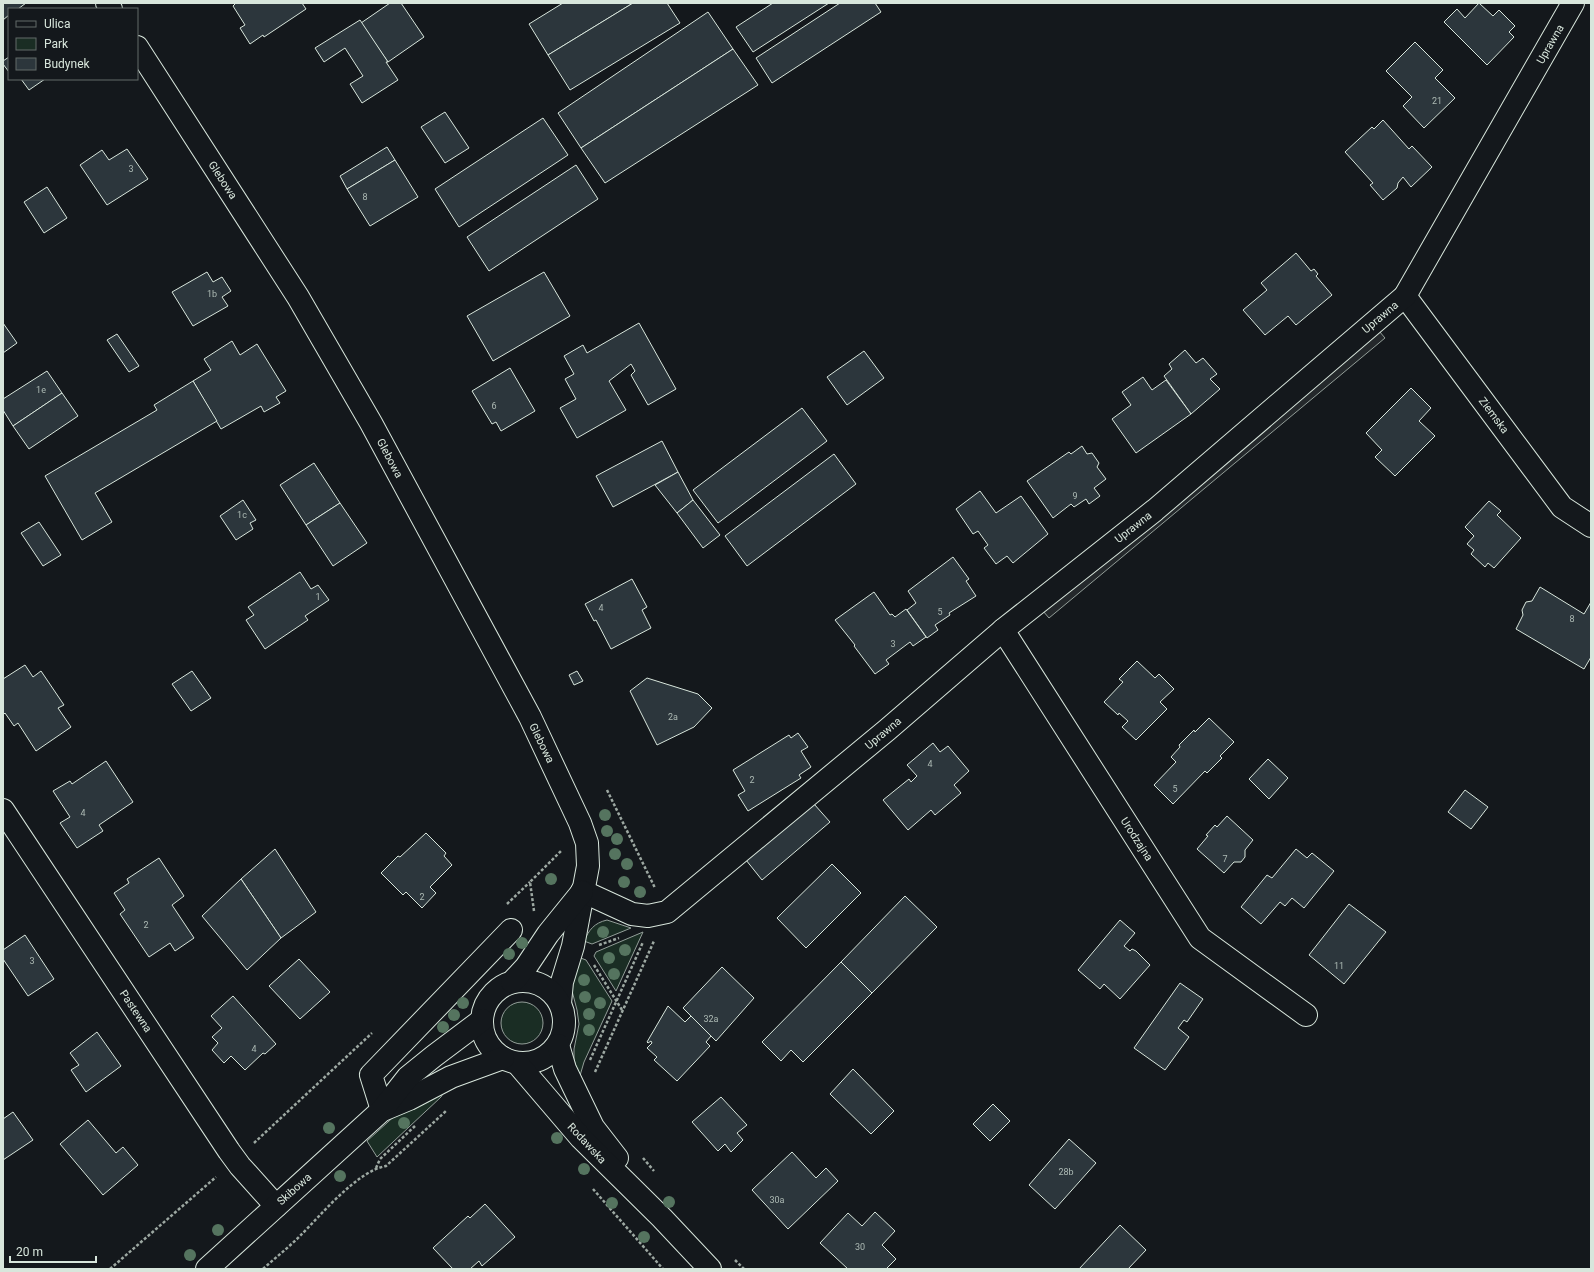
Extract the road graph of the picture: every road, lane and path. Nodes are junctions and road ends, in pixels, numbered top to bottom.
1 (1573, 3) edge
2 (138, 49) edge
3 (1405, 296) junction
4 (1591, 526) edge
5 (1003, 630) junction
6 (3, 810) edge
7 (564, 847) dead end
8 (530, 882) junction
9 (582, 891) junction
10 (502, 908) dead end
11 (534, 912) dead end
12 (667, 912) junction
13 (511, 930) dead end
14 (593, 963) dead end
15 (512, 982) junction
16 (616, 1001) junction
17 (560, 1003) junction
18 (622, 1011) dead end
19 (1306, 1015) dead end
20 (482, 1020) junction
21 (377, 1029) dead end
22 (558, 1045) junction
23 (510, 1060) junction
24 (590, 1062) dead end
25 (451, 1106) dead end
26 (382, 1110) junction
27 (236, 1160) junction
28 (590, 1186) dead end
29 (276, 1206) junction
30 (662, 1218) junction
31 (110, 1269) edge
32 (206, 1269) edge
33 (263, 1269) edge
34 (663, 1269) edge
35 (710, 1269) edge

1 - 3 street, Uprawna
2 - 9 street, Glebowa
3 - 4 street, Ziemska
3 - 5 street, Uprawna
5 - 12 street, Uprawna
5 - 19 street, Urodzajna
6 - 27 street, Pastewna
7 - 8 path
8 - 10 path
8 - 11 path
9 - 12 street, Uprawna
9 - 15 street, Glebowa
9 - 17 street, Glebowa
12 - 16 path
13 - 26 street
14 - 16 path
15 - 17 street
15 - 20 street
16 - 18 path
16 - 24 path
17 - 22 street
20 - 23 street
20 - 26 street, Skibowa
21 - 27 path
22 - 23 street
22 - 30 street, Rodawska
23 - 26 street, Skibowa
23 - 30 street, Rodawska
25 - 33 path
26 - 29 street, Skibowa
27 - 29 street, Pastewna
27 - 31 path
28 - 34 path
29 - 32 street, Skibowa
30 - 35 street, Rodawska

